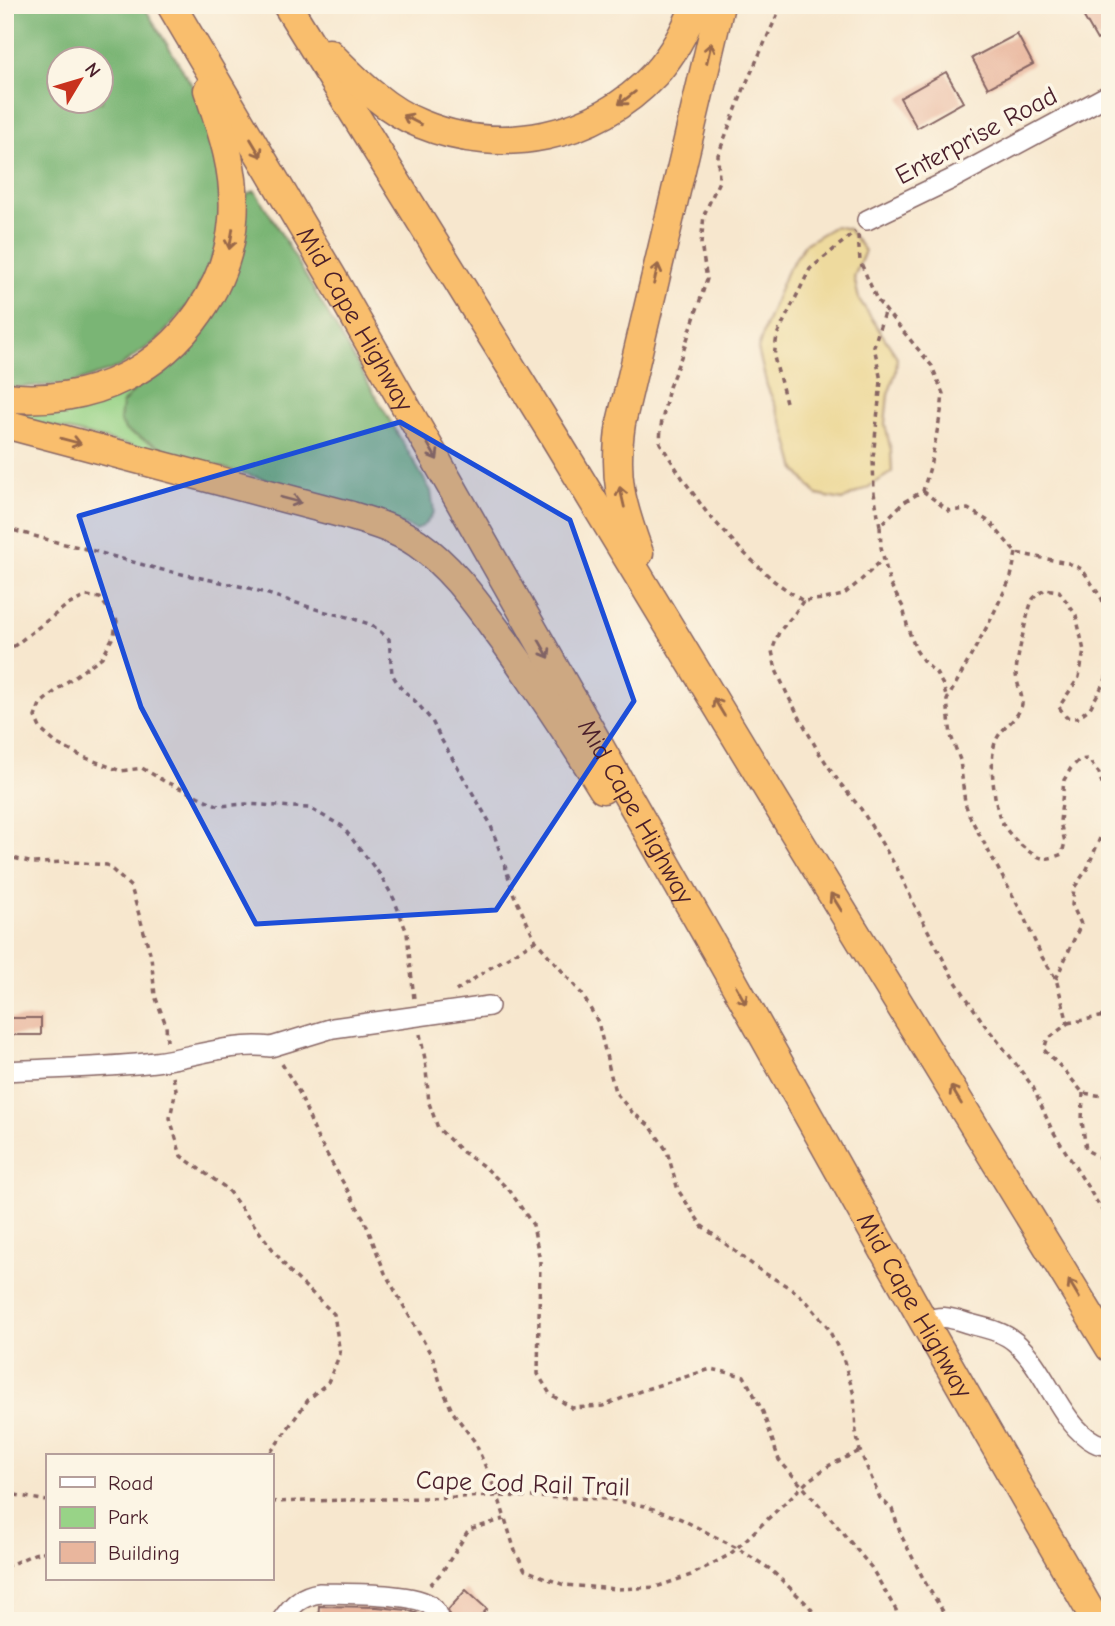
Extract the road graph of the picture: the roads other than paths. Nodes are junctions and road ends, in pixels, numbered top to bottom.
1 (171, 5) edge
2 (695, 5) edge
3 (720, 5) edge
4 (293, 14) edge
5 (187, 32) junction
6 (1110, 94) edge
7 (862, 225) road end
8 (5, 397) edge
9 (5, 424) edge
10 (659, 608) junction
11 (720, 958) junction
12 (489, 1006) dead end
13 (5, 1071) edge
14 (924, 1322) junction
15 (1110, 1348) edge
16 (1110, 1445) edge
17 (281, 1621) edge
18 (439, 1621) edge
19 (1096, 1621) edge

1 - 5 highway, Mid Cape Highway
2 -> 4 highway
10 -> 3 highway
4 - 10 highway
5 -> 8 highway
5 -> 11 highway, Mid Cape Highway
6 - 7 street, Enterprise Road
9 -> 11 highway
15 -> 10 highway
11 -> 14 highway, Mid Cape Highway
12 - 13 street
14 - 16 street
14 - 19 highway, Mid Cape Highway
17 - 18 street

